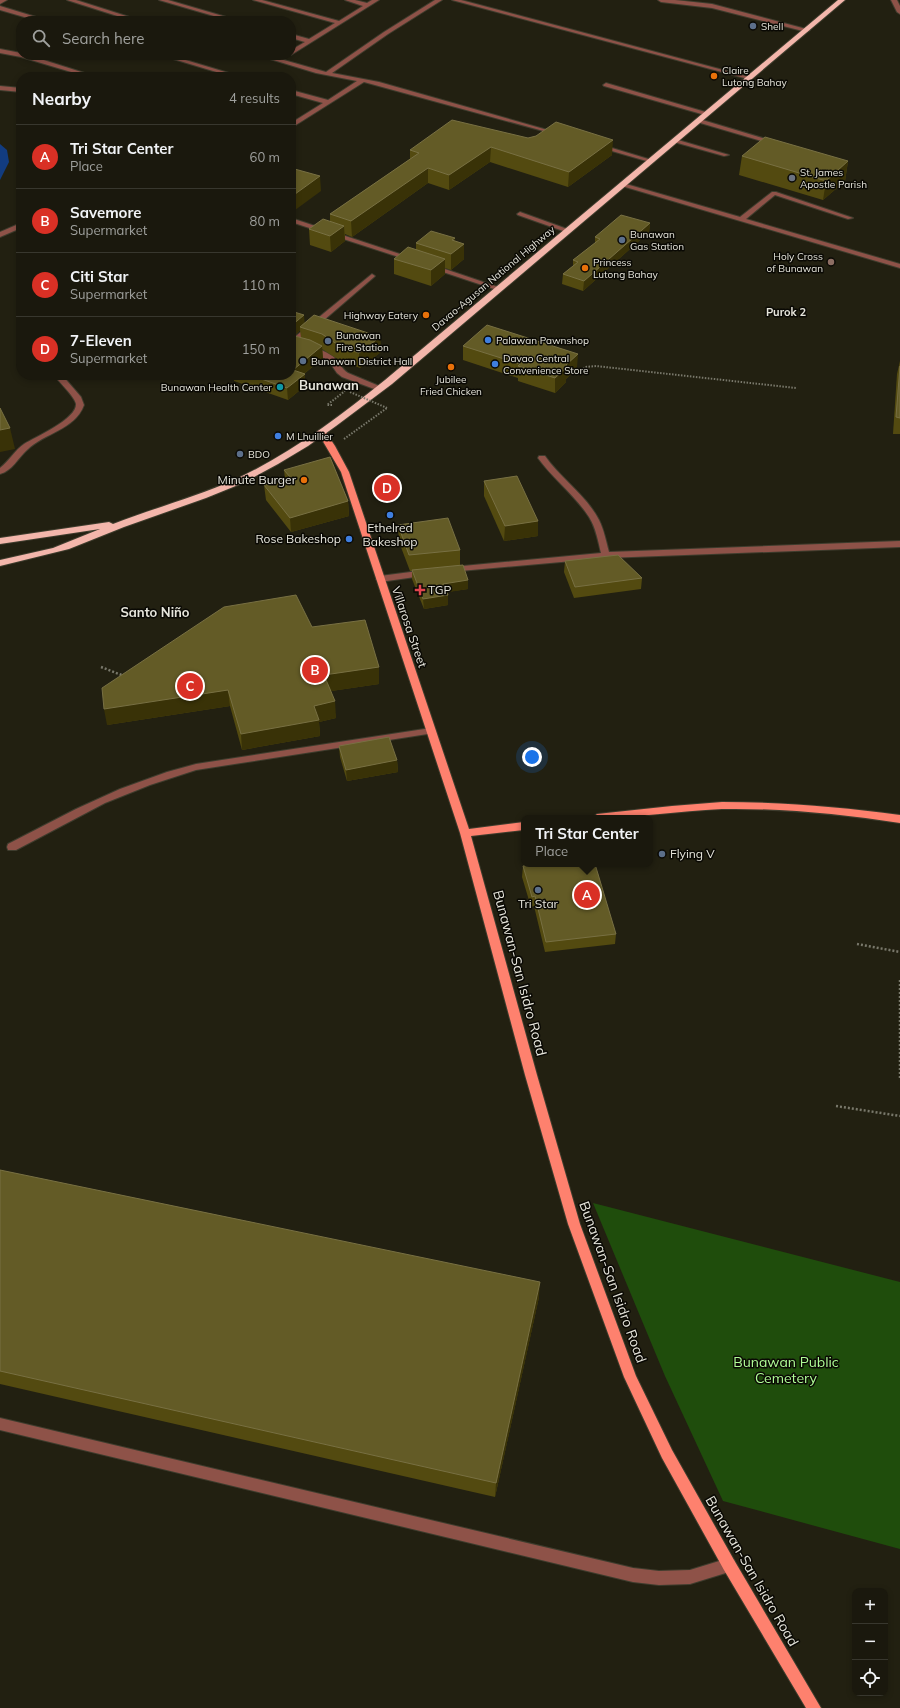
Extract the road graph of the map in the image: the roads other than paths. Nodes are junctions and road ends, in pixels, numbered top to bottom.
1 (4, 0) edge
2 (70, 0) edge
3 (162, 0) edge
4 (256, 0) edge
5 (348, 0) edge
6 (376, 0) edge
7 (439, 0) edge
8 (455, 0) edge
9 (661, 0) edge
10 (842, 0) edge
11 (894, 0) edge
12 (0, 2) edge
13 (368, 5) junction
14 (0, 8) edge
15 (900, 12) edge
16 (27, 16) edge
17 (123, 16) edge
18 (219, 16) edge
19 (340, 23) junction
20 (807, 30) junction
21 (296, 37) edge
22 (310, 41) junction
23 (296, 50) edge
24 (0, 51) edge
25 (16, 54) edge
26 (38, 60) edge
27 (180, 60) edge
28 (279, 60) edge
29 (77, 72) edge
30 (222, 72) edge
31 (328, 73) junction
32 (750, 78) junction
33 (363, 80) junction
34 (606, 85) dead end
35 (0, 88) edge
36 (16, 90) edge
37 (296, 93) edge
38 (328, 102) junction
39 (707, 114) junction
40 (699, 121) junction
41 (296, 123) edge
42 (560, 135) edge
43 (676, 141) junction
44 (591, 144) edge
45 (780, 145) edge
46 (726, 155) dead end
47 (652, 161) junction
48 (624, 185) junction
49 (520, 214) dead end
50 (850, 218) dead end
51 (740, 219) junction
52 (296, 222) edge
53 (16, 227) edge
54 (568, 231) junction
55 (0, 234) edge
56 (419, 262) edge
57 (427, 264) edge
58 (900, 266) edge
59 (372, 276) dead end
60 (499, 288) junction
61 (296, 339) edge
62 (296, 344) edge
63 (62, 380) edge
64 (380, 388) junction
65 (322, 433) junction
66 (542, 458) dead end
67 (0, 472) edge
68 (126, 522) junction
69 (0, 541) edge
70 (900, 544) edge
71 (606, 556) junction
72 (0, 563) edge
73 (380, 579) junction
74 (431, 731) junction
75 (624, 815) edge
76 (900, 819) edge
77 (521, 826) edge
78 (466, 833) junction
79 (12, 847) dead end
80 (0, 1424) edge
81 (729, 1565) junction
82 (814, 1708) edge

1 - 12 street
2 - 17 street
3 - 18 street
4 - 19 street
5 - 13 street
6 - 13 street
7 - 31 street
8 - 32 street
9 - 20 street
10 - 20 highway, Davao-Agusan National Highway
11 - 15 street
13 - 19 street
14 - 16 street
19 - 22 street
20 - 32 highway, Davao-Agusan National Highway
21 - 22 street
22 - 23 street
24 - 25 street
26 - 29 street
27 - 30 street
28 - 31 street
31 - 33 street
32 - 39 highway, Davao-Agusan National Highway
33 - 38 street
33 - 42 street
34 - 39 street
35 - 36 street
37 - 38 street
38 - 41 street
39 - 40 highway, Davao-Agusan National Highway
40 - 43 highway, Davao-Agusan National Highway
40 - 45 street
43 - 46 street
43 - 47 highway, Davao-Agusan National Highway
44 - 47 street
47 - 48 highway, Davao-Agusan National Highway
48 - 51 street
48 - 54 highway, Davao-Agusan National Highway
49 - 54 street
50 - 51 street
51 - 58 street
52 - 56 street
53 - 55 street
54 - 60 highway, Davao-Agusan National Highway
57 - 60 street
59 - 61 street
60 - 64 highway, Davao-Agusan National Highway
62 - 64 street
63 - 67 street
64 - 65 highway, Davao-Agusan National Highway
65 - 68 highway, Davao-Agusan National Highway
65 - 73 main road, Villarosa Street
66 - 71 street
68 - 69 highway, Davao-Agusan National Highway
68 - 72 highway, Davao-Agusan National Highway
70 - 71 street
71 - 73 street
73 - 74 main road, Villarosa Street
74 - 78 main road, Villarosa Street
74 - 79 street
75 - 76 main road
77 - 78 main road
78 - 81 main road, Bunawan-San Isidro Road
80 - 81 street
81 - 82 main road, Bunawan-San Isidro Road

